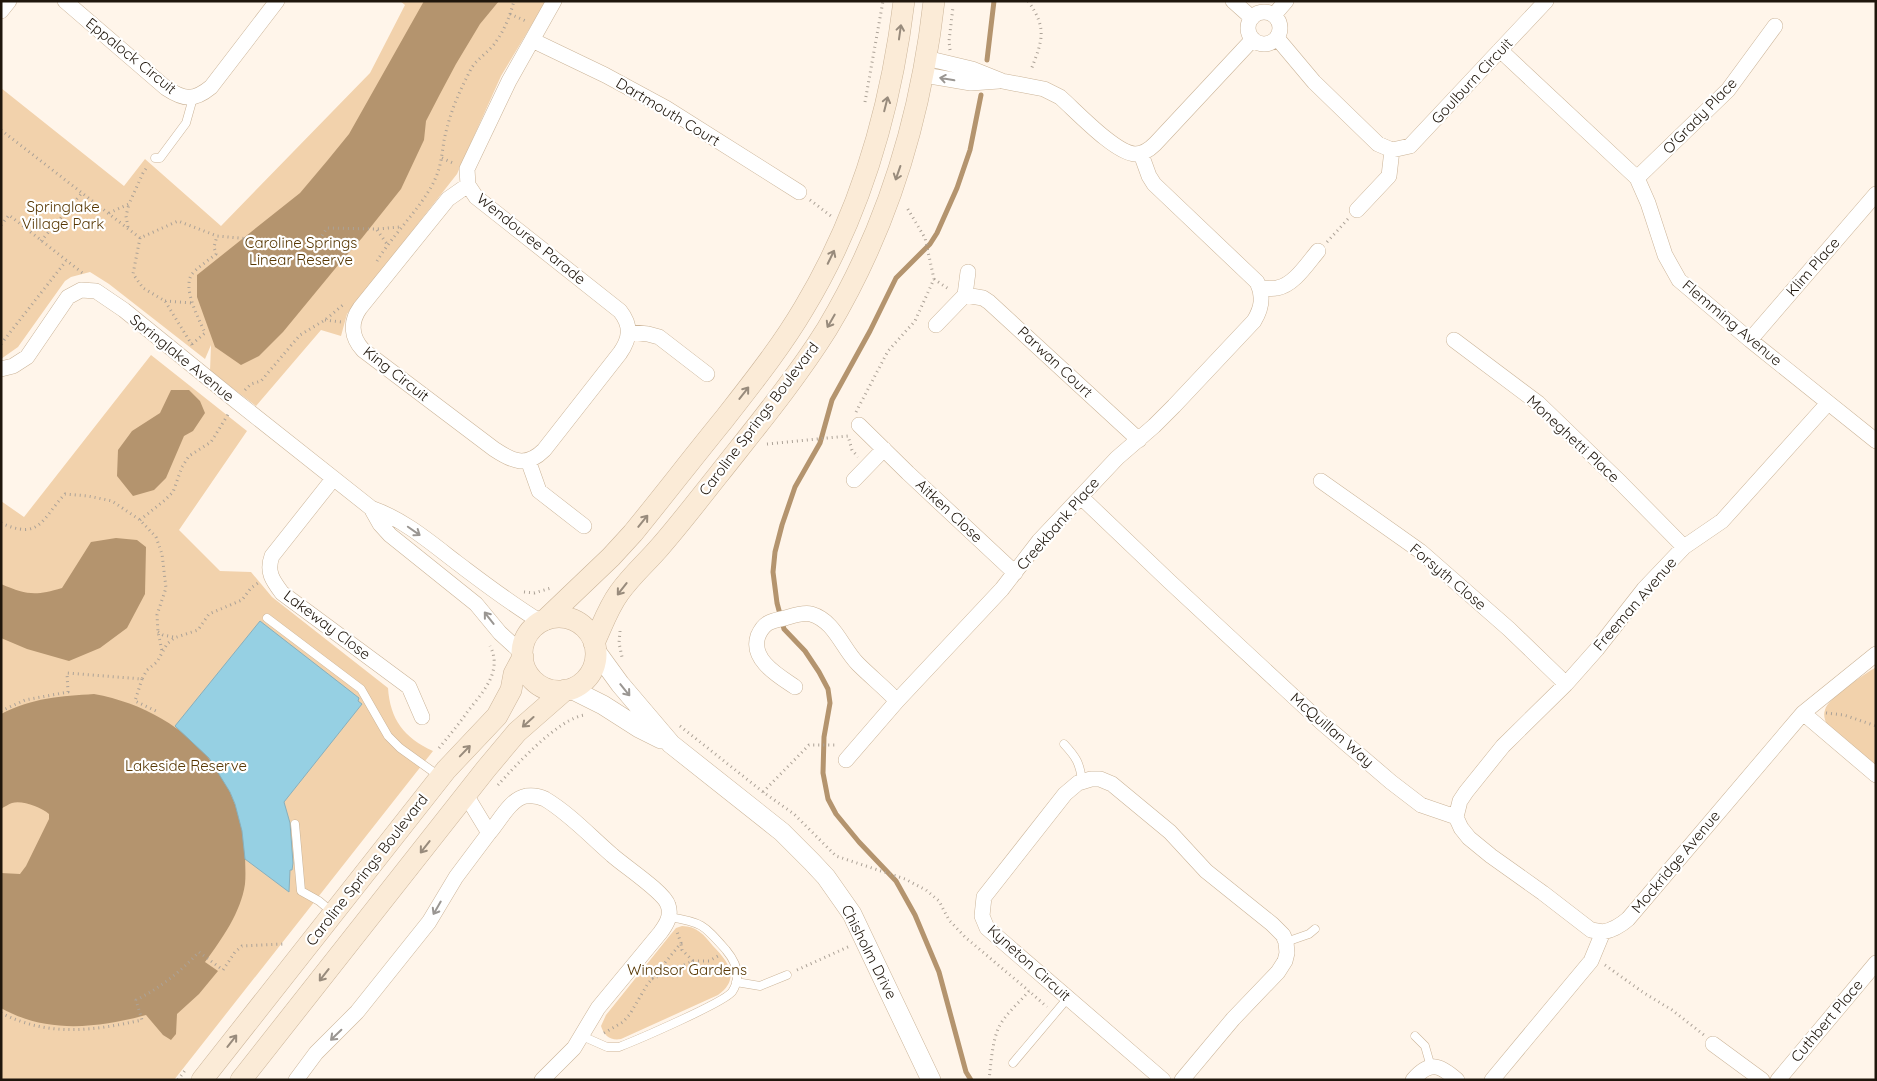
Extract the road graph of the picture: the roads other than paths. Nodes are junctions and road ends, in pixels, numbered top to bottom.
1 (8, 1) edge
2 (65, 1) edge
3 (277, 1) edge
4 (554, 1) edge
5 (904, 1) edge
6 (934, 1) edge
7 (1233, 1) edge
8 (1286, 1) edge
9 (1546, 1) edge
10 (1, 11) edge
11 (1274, 15) junction
12 (1252, 18) junction
13 (1775, 26) dead end
14 (1276, 38) junction
15 (1253, 39) junction
16 (532, 40) junction
17 (1500, 50) junction
18 (895, 63) junction
19 (925, 66) junction
20 (194, 98) junction
21 (1392, 150) junction
22 (1141, 154) junction
23 (155, 158) road end
24 (1637, 178) junction
25 (468, 185) junction
26 (799, 192) road end
27 (1876, 194) edge
28 (1357, 210) road end
29 (1318, 251) road end
30 (968, 272) dead end
31 (1261, 288) junction
32 (965, 295) junction
33 (936, 325) dead end
34 (629, 332) junction
35 (1454, 340) dead end
36 (1750, 340) junction
37 (1, 369) edge
38 (706, 374) dead end
39 (1828, 403) junction
40 (854, 424) road end
41 (1139, 440) junction
42 (1876, 441) edge
43 (884, 449) junction
44 (528, 460) junction
45 (333, 479) junction
46 (854, 480) dead end
47 (1322, 481) dead end
48 (1081, 496) junction
49 (371, 508) junction
50 (584, 526) dead end
51 (1684, 547) junction
52 (1014, 573) junction
53 (267, 618) dead end
54 (544, 621) junction
55 (595, 647) junction
56 (1876, 654) edge
57 (522, 655) junction
58 (1566, 684) junction
59 (795, 688) dead end
60 (568, 690) junction
61 (897, 701) junction
62 (1803, 713) junction
63 (422, 717) dead end
64 (671, 744) junction
65 (1064, 744) dead end
66 (846, 760) dead end
67 (433, 771) junction
68 (1876, 775) edge
69 (1082, 781) junction
70 (466, 795) junction
71 (1456, 818) junction
72 (295, 824) dead end
73 (490, 833) junction
74 (333, 913) junction
75 (672, 923) junction
76 (1315, 929) dead end
77 (358, 932) junction
78 (1603, 932) junction
79 (1286, 942) junction
80 (1876, 963) edge
81 (787, 975) road end
82 (736, 982) junction
83 (1067, 999) junction
84 (582, 1036) junction
85 (1415, 1036) dead end
86 (1713, 1044) road end
87 (1013, 1062) dead end
88 (1431, 1067) junction
89 (196, 1072) edge
90 (241, 1080) edge
91 (296, 1080) edge
92 (542, 1080) edge
93 (931, 1080) edge
94 (1164, 1080) edge
95 (1182, 1080) edge
96 (1413, 1080) edge
97 (1457, 1080) edge
98 (1492, 1080) edge
99 (1762, 1080) edge
100 (1778, 1080) edge

1 - 10 street
2 - 20 street, Eppalock Circuit
3 - 20 street, Eppalock Circuit
4 - 16 street, Wendouree Parade
18 -> 5 main road, Caroline Springs Boulevard
6 - 19 main road, Caroline Springs Boulevard
7 - 12 street
8 - 11 street
9 - 17 street, Goulburn Circuit
11 - 12 street
11 - 14 street
12 - 15 street
13 - 24 street, O'Grady Place
14 - 15 street
14 - 21 street
15 - 22 street
16 - 25 street, Wendouree Parade
16 - 26 street, Dartmouth Court
17 - 21 street, Goulburn Circuit
17 - 24 street, Flemming Avenue
18 - 19 main road
54 -> 18 main road, Caroline Springs Boulevard
19 - 22 street
19 -> 55 main road, Caroline Springs Boulevard
20 - 23 lane
21 - 28 street
22 - 31 street
24 - 36 street, Flemming Avenue
25 - 34 street, Wendouree Parade
25 - 44 street, King Circuit
27 - 36 street, Klim Place
29 - 31 street
30 - 32 street
31 - 41 street, Creekbank Place
32 - 33 street
32 - 41 street, Parwan Court
34 - 38 street
34 - 44 street
35 - 51 street, Moneghetti Place
36 - 39 street, Flemming Avenue
37 - 45 street, Springlake Avenue
39 - 42 street, Flemming Avenue
39 - 51 street, Freeman Avenue
40 - 43 street, Aitken Close
41 - 48 street, Creekbank Place
43 - 46 street
43 - 52 street, Aitken Close
44 - 50 street
45 - 49 street, Springlake Avenue
45 - 63 street, Lakeway Close
47 - 58 street, Forsyth Close
48 - 52 street, Creekbank Place
48 - 71 street, McQuillan Way
49 -> 54 street, Springlake Avenue
57 -> 49 street, Springlake Avenue
51 - 58 street, Freeman Avenue
52 - 61 street, Creekbank Place
53 - 67 lane
54 - 55 main road
54 - 57 main road
55 - 60 main road
55 -> 64 street, Chisholm Drive
56 - 62 street, Mockridge Avenue
57 - 60 main road
67 -> 57 main road, Caroline Springs Boulevard
58 - 71 street, Freeman Avenue
59 - 61 street
60 - 64 street, Chisholm Drive
60 -> 70 main road, Caroline Springs Boulevard
61 - 66 street, Creekbank Place
62 - 68 street
62 - 78 street, Mockridge Avenue
64 - 93 street, Chisholm Drive
65 - 69 lane
67 - 74 main road, Caroline Springs Boulevard
69 - 79 street
69 - 83 street, Kyneton Circuit
70 - 73 street
70 -> 77 main road, Caroline Springs Boulevard
71 - 78 street
72 - 74 lane
73 - 75 street
73 -> 91 street
74 - 77 main road
89 -> 74 main road, Caroline Springs Boulevard
75 - 82 lane
75 - 84 street
76 - 79 lane
77 -> 90 main road, Caroline Springs Boulevard
78 - 98 street
79 - 95 street
80 - 100 street, Cuthbert Place
81 - 82 lane
82 - 84 lane
83 - 87 lane
83 - 94 street, Kyneton Circuit
84 - 92 street
85 - 88 lane
86 - 99 street
88 - 96 street
88 - 97 street

